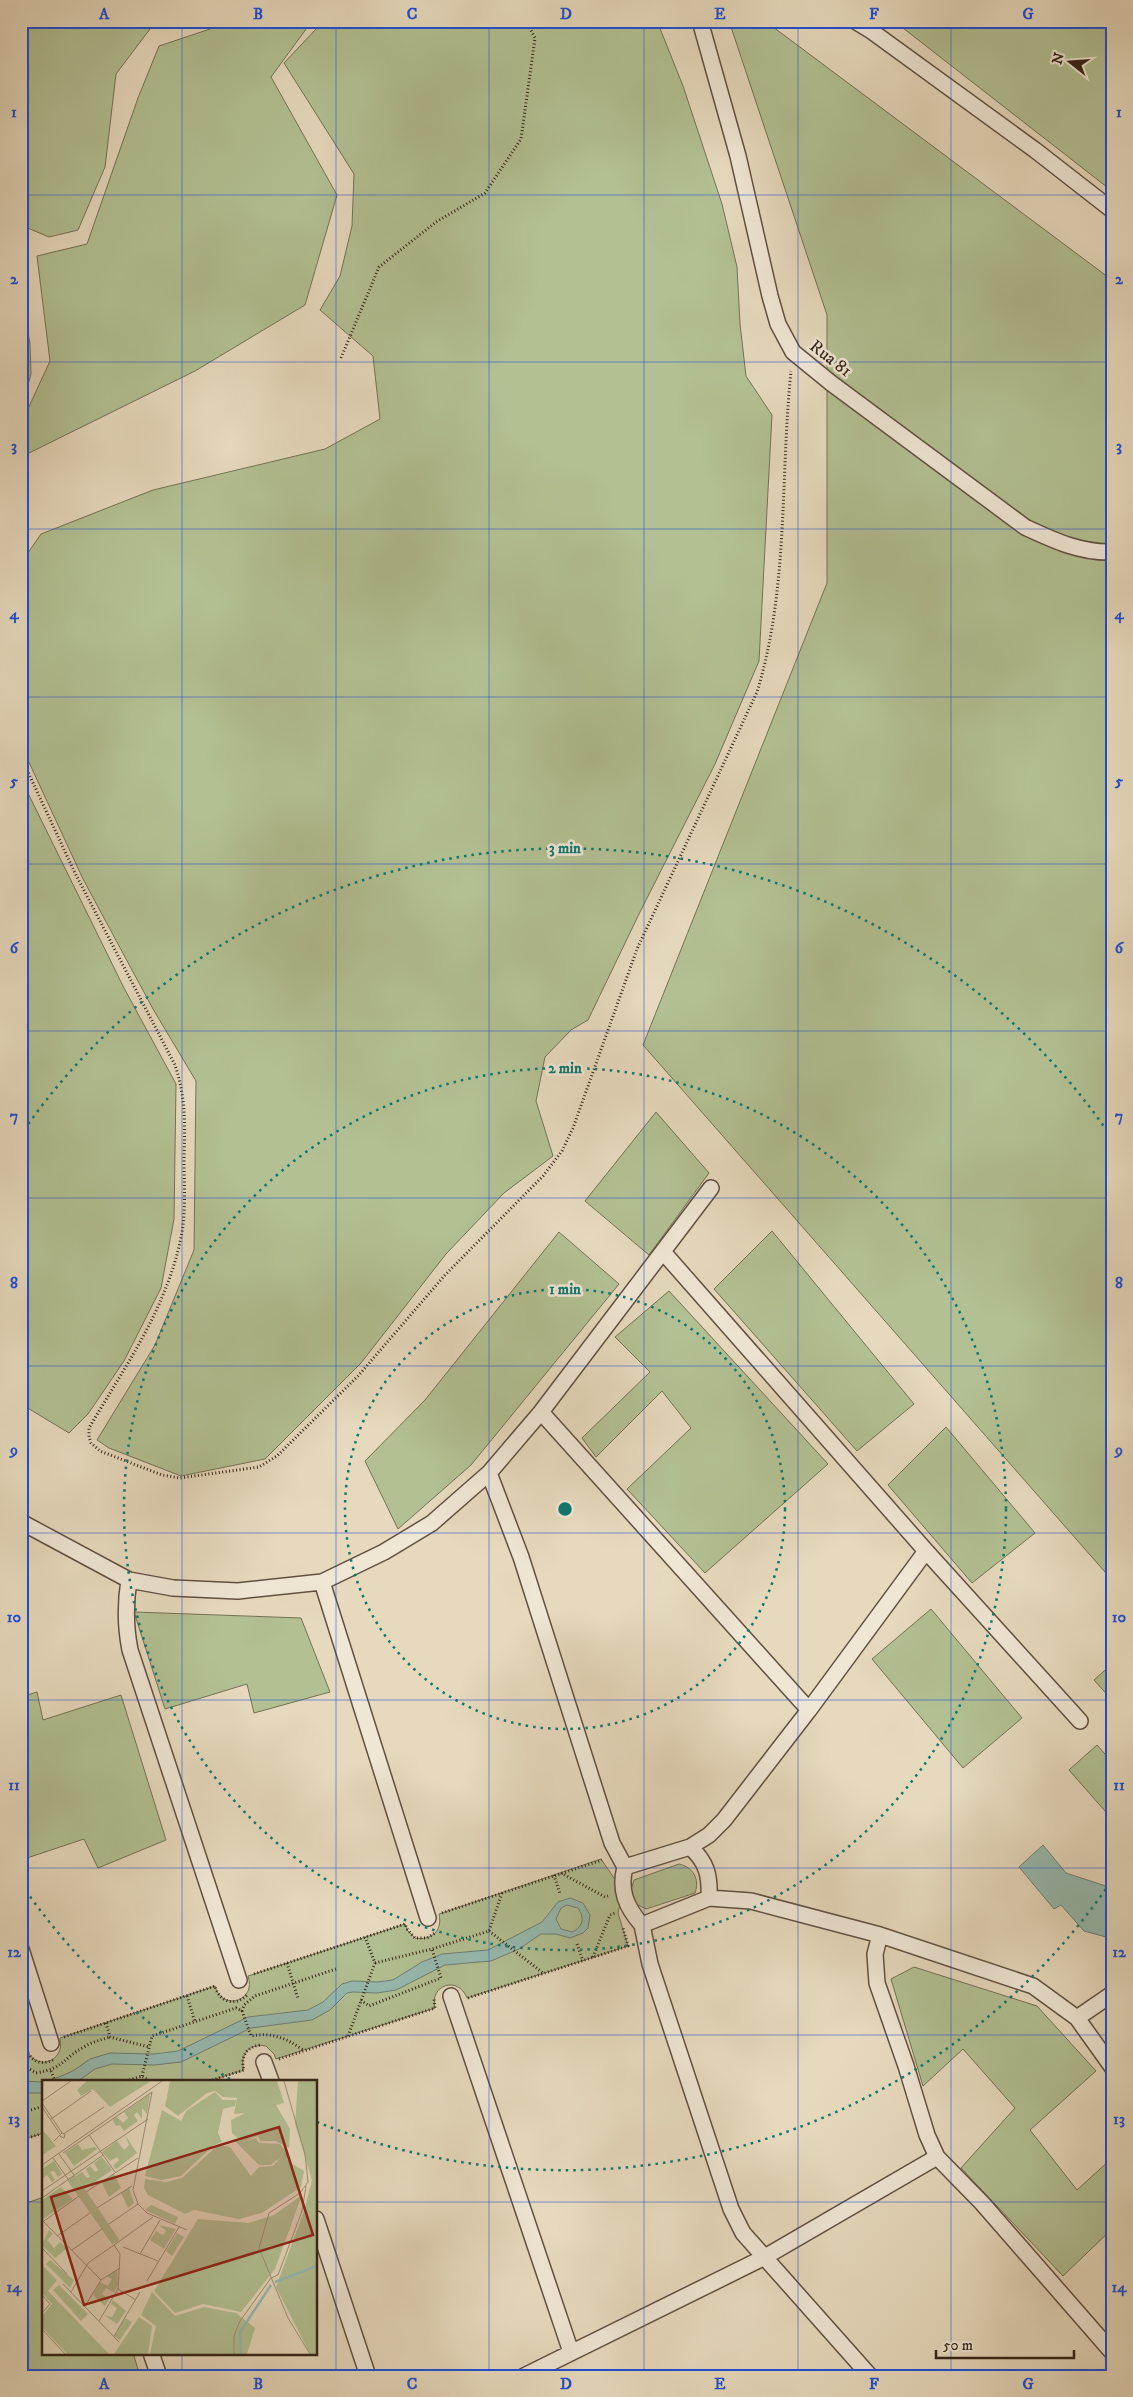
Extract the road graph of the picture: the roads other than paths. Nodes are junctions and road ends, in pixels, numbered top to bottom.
1 (700, 21) edge
2 (855, 21) edge
3 (1112, 210) edge
4 (1112, 552) edge
5 (711, 1188) dead end
6 (664, 1253) junction
7 (540, 1412) junction
8 (489, 1473) junction
9 (21, 1522) edge
10 (926, 1551) junction
11 (129, 1580) junction
12 (322, 1582) junction
13 (809, 1710) junction
14 (1080, 1721) dead end
15 (690, 1847) junction
16 (625, 1867) junction
17 (709, 1898) junction
18 (436, 1921) road end
19 (642, 1925) junction
20 (880, 1935) junction
21 (21, 1949) edge
22 (245, 1983) road end
23 (458, 1994) road end
24 (1112, 1994) edge
25 (1076, 2018) junction
26 (57, 2047) road end
27 (269, 2058) road end
28 (1112, 2068) edge
29 (270, 2080) edge
30 (937, 2157) junction
31 (318, 2225) edge
32 (763, 2258) junction
33 (571, 2352) junction
34 (1112, 2352) edge
35 (151, 2354) edge
36 (159, 2376) edge
37 (368, 2376) edge
38 (524, 2376) edge
39 (870, 2376) edge

1 - 4 street, Rua 81
2 - 3 street
5 - 6 street
6 - 7 street
6 - 10 street
7 - 8 street
7 - 13 street
8 - 12 street
8 - 16 street
9 - 11 street
10 - 13 street
10 - 14 street
11 - 12 street
11 - 22 street
12 - 18 street
13 - 15 street
15 - 16 street
15 - 17 street
16 - 19 street
17 - 19 street
17 - 20 street
19 - 32 street
20 - 25 street
20 - 30 street
21 - 26 street
23 - 33 street
24 - 25 street
25 - 28 street
27 - 29 street
30 - 32 street
30 - 34 street
31 - 37 street
32 - 33 street
32 - 39 street
33 - 38 street
35 - 36 street

